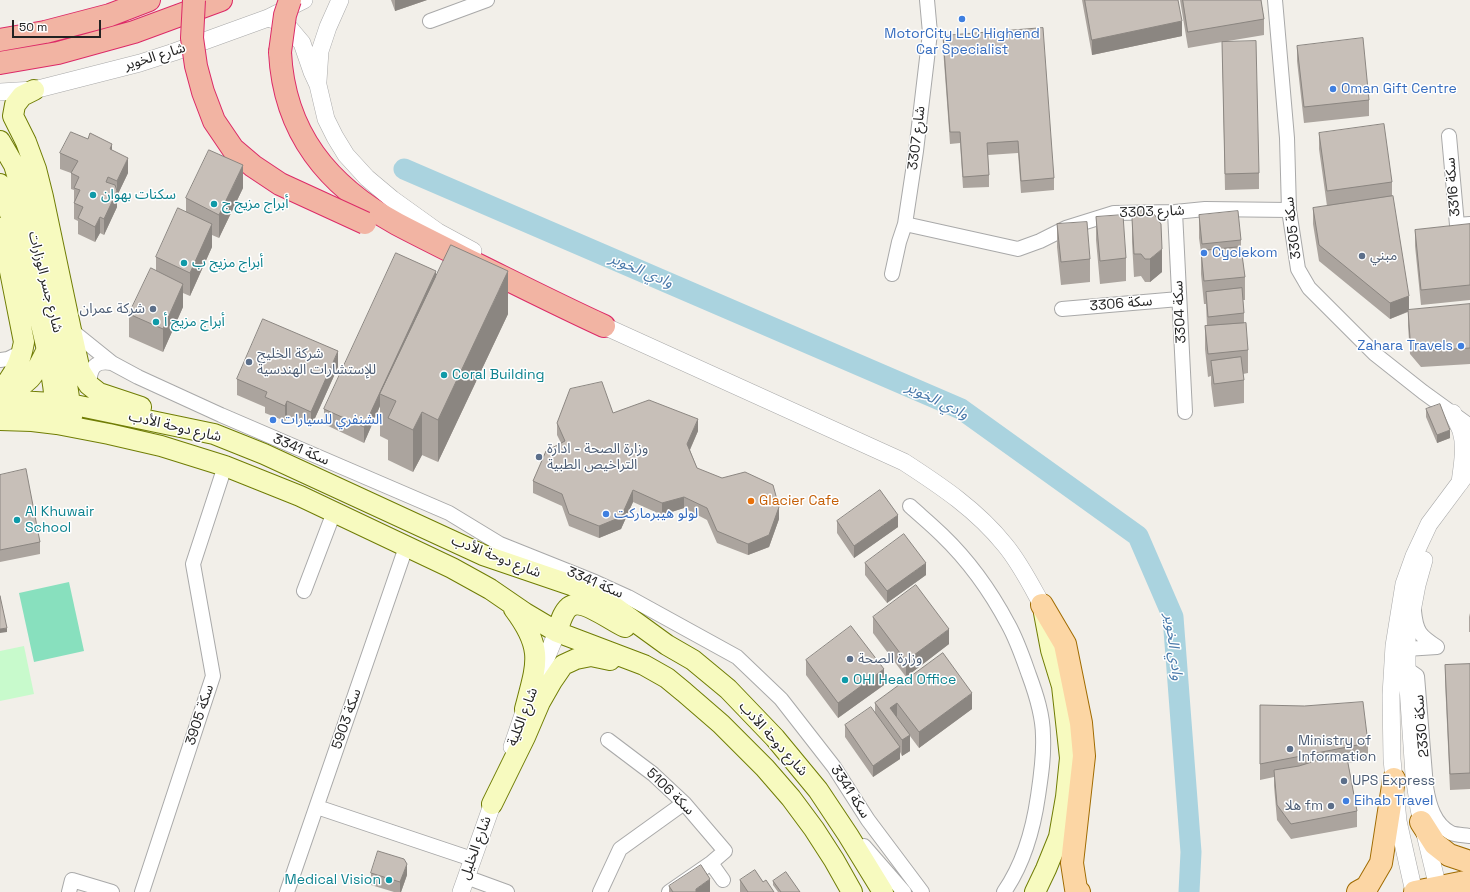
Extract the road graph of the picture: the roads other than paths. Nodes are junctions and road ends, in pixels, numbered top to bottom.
1 (149, 0) edge
2 (194, 0) edge
3 (221, 0) edge
4 (290, 0) edge
5 (304, 0) edge
6 (340, 0) edge
7 (487, 0) edge
8 (927, 0) edge
9 (1275, 0) edge
10 (268, 18) junction
11 (430, 21) dead end
12 (0, 40) edge
13 (0, 63) edge
14 (318, 85) junction
15 (34, 90) junction
16 (0, 92) edge
17 (0, 100) edge
18 (13, 116) junction
19 (0, 135) edge
20 (1449, 136) dead end
21 (0, 141) edge
22 (26, 142) junction
23 (0, 184) edge
24 (1289, 210) junction
25 (1175, 212) junction
26 (905, 224) junction
27 (1470, 224) edge
28 (0, 228) edge
29 (892, 274) dead end
30 (1179, 299) junction
31 (1062, 309) dead end
32 (604, 326) junction
33 (71, 330) junction
34 (47, 349) junction
35 (22, 352) junction
36 (0, 360) edge
37 (112, 363) junction
38 (89, 385) junction
39 (1, 387) edge
40 (63, 404) junction
41 (1185, 412) dead end
42 (1453, 413) junction
43 (1470, 415) edge
44 (0, 420) edge
45 (65, 426) junction
46 (1470, 426) edge
47 (214, 434) junction
48 (225, 466) junction
49 (1470, 469) edge
50 (1457, 487) junction
51 (910, 506) dead end
52 (334, 512) junction
53 (449, 514) junction
54 (436, 534) junction
55 (406, 546) junction
56 (304, 592) dead end
57 (506, 600) junction
58 (1413, 602) junction
59 (1042, 605) junction
60 (611, 620) junction
61 (557, 632) junction
62 (668, 645) junction
63 (1406, 649) junction
64 (644, 665) junction
65 (1414, 700) junction
66 (525, 708) junction
67 (608, 740) dead end
68 (1394, 779) junction
69 (684, 802) junction
70 (492, 804) junction
71 (317, 807) junction
72 (1421, 822) junction
73 (848, 835) junction
74 (1470, 836) edge
75 (864, 846) junction
76 (472, 859) junction
77 (1470, 862) edge
78 (711, 863) junction
79 (723, 880) dead end
80 (1470, 882) edge
81 (463, 884) edge
82 (1439, 890) edge
83 (69, 892) edge
84 (112, 892) edge
85 (142, 892) edge
86 (287, 892) edge
87 (507, 892) edge
88 (600, 892) edge
89 (669, 892) edge
90 (852, 892) edge
91 (883, 892) edge
92 (895, 892) edge
93 (904, 892) edge
94 (922, 892) edge
95 (1004, 892) edge
96 (1035, 892) edge
97 (1079, 892) edge
98 (1358, 892) edge
99 (1415, 892) edge

1 - 12 highway
2 - 32 highway, bridge
3 - 13 highway
4 - 32 highway, bridge
5 - 10 street, شارع الخوير
6 - 14 street
7 - 11 street
8 - 26 street, 3307 شارع
9 - 24 street, 3305 سكة
10 - 14 street
10 - 15 street, شارع الخوير
14 - 32 street
15 - 16 street, شارع الخوير
15 - 18 main road
17 - 18 main road
18 - 22 main road
19 - 22 main road
20 - 27 street, سكة 3316
21 - 40 main road, شارع جسر الوزارات
22 - 33 main road
23 - 34 main road, شارع جسر الوزارات
24 - 25 street, 3303 شارع
24 - 42 street, 3305 سكة
25 - 26 street, 3303 شارع
25 - 30 street, سكة 3304
26 - 29 street, 3307 شارع
28 - 35 main road
30 - 31 street, سكة 3306
30 - 41 street, سكة 3304
32 - 59 street
33 - 37 street, سكة 3341
33 - 38 main road
34 - 39 main road
34 - 40 main road, شارع جسر الوزارات
35 - 36 street
35 - 39 main road
37 - 38 street
37 - 53 street, سكة 3341
38 - 47 main road
39 - 40 main road, شارع دوحة الأدب
40 - 45 main road, شارع جسر الوزارات
40 - 47 main road, شارع دوحة الأدب
42 - 43 street
42 - 46 street, 3305 سكة
42 - 50 street
44 - 45 main road, شارع دوحة الأدب
45 - 48 main road, شارع دوحة الأدب
47 - 54 main road, شارع دوحة الأدب
48 - 52 main road, شارع دوحة الأدب
48 - 85 street, سكة 3905
49 - 50 street
50 - 58 street
50 - 68 street
51 - 95 street
52 - 55 main road, شارع دوحة الأدب
52 - 56 street
53 - 54 street
53 - 94 street, سكة 3341
54 - 62 main road, شارع دوحة الأدب
55 - 57 main road, شارع دوحة الأدب
55 - 71 street, سكة 5903
57 - 61 main road, شارع دوحة الأدب
57 - 66 main road
58 - 63 street
58 - 63 street
59 - 96 main road
59 - 97 main road
60 - 61 main road
60 - 62 main road
60 - 64 main road
61 - 64 main road, شارع دوحة الأدب
61 - 66 street, شارع الكلية
62 - 73 main road, شارع دوحة الأدب
63 - 65 street
64 - 70 main road
64 - 90 main road, شارع دوحة الأدب
65 - 72 street
65 - 74 street, سكة 2330
66 - 70 street, شارع الكلية
67 - 69 street, سكة 5106
68 - 98 main road
68 - 99 street
69 - 78 street, سكة 5106
69 - 88 street
70 - 76 street, شارع الخليل
71 - 76 street
71 - 86 street, سكة 5903
72 - 77 main road
72 - 82 street
73 - 75 main road
73 - 91 main road, شارع دوحة الأدب
75 - 92 main road
75 - 93 street
76 - 81 street, شارع الخليل
78 - 79 street
78 - 89 street
80 - 82 main road
81 - 87 street
82 - 99 main road
83 - 84 street

